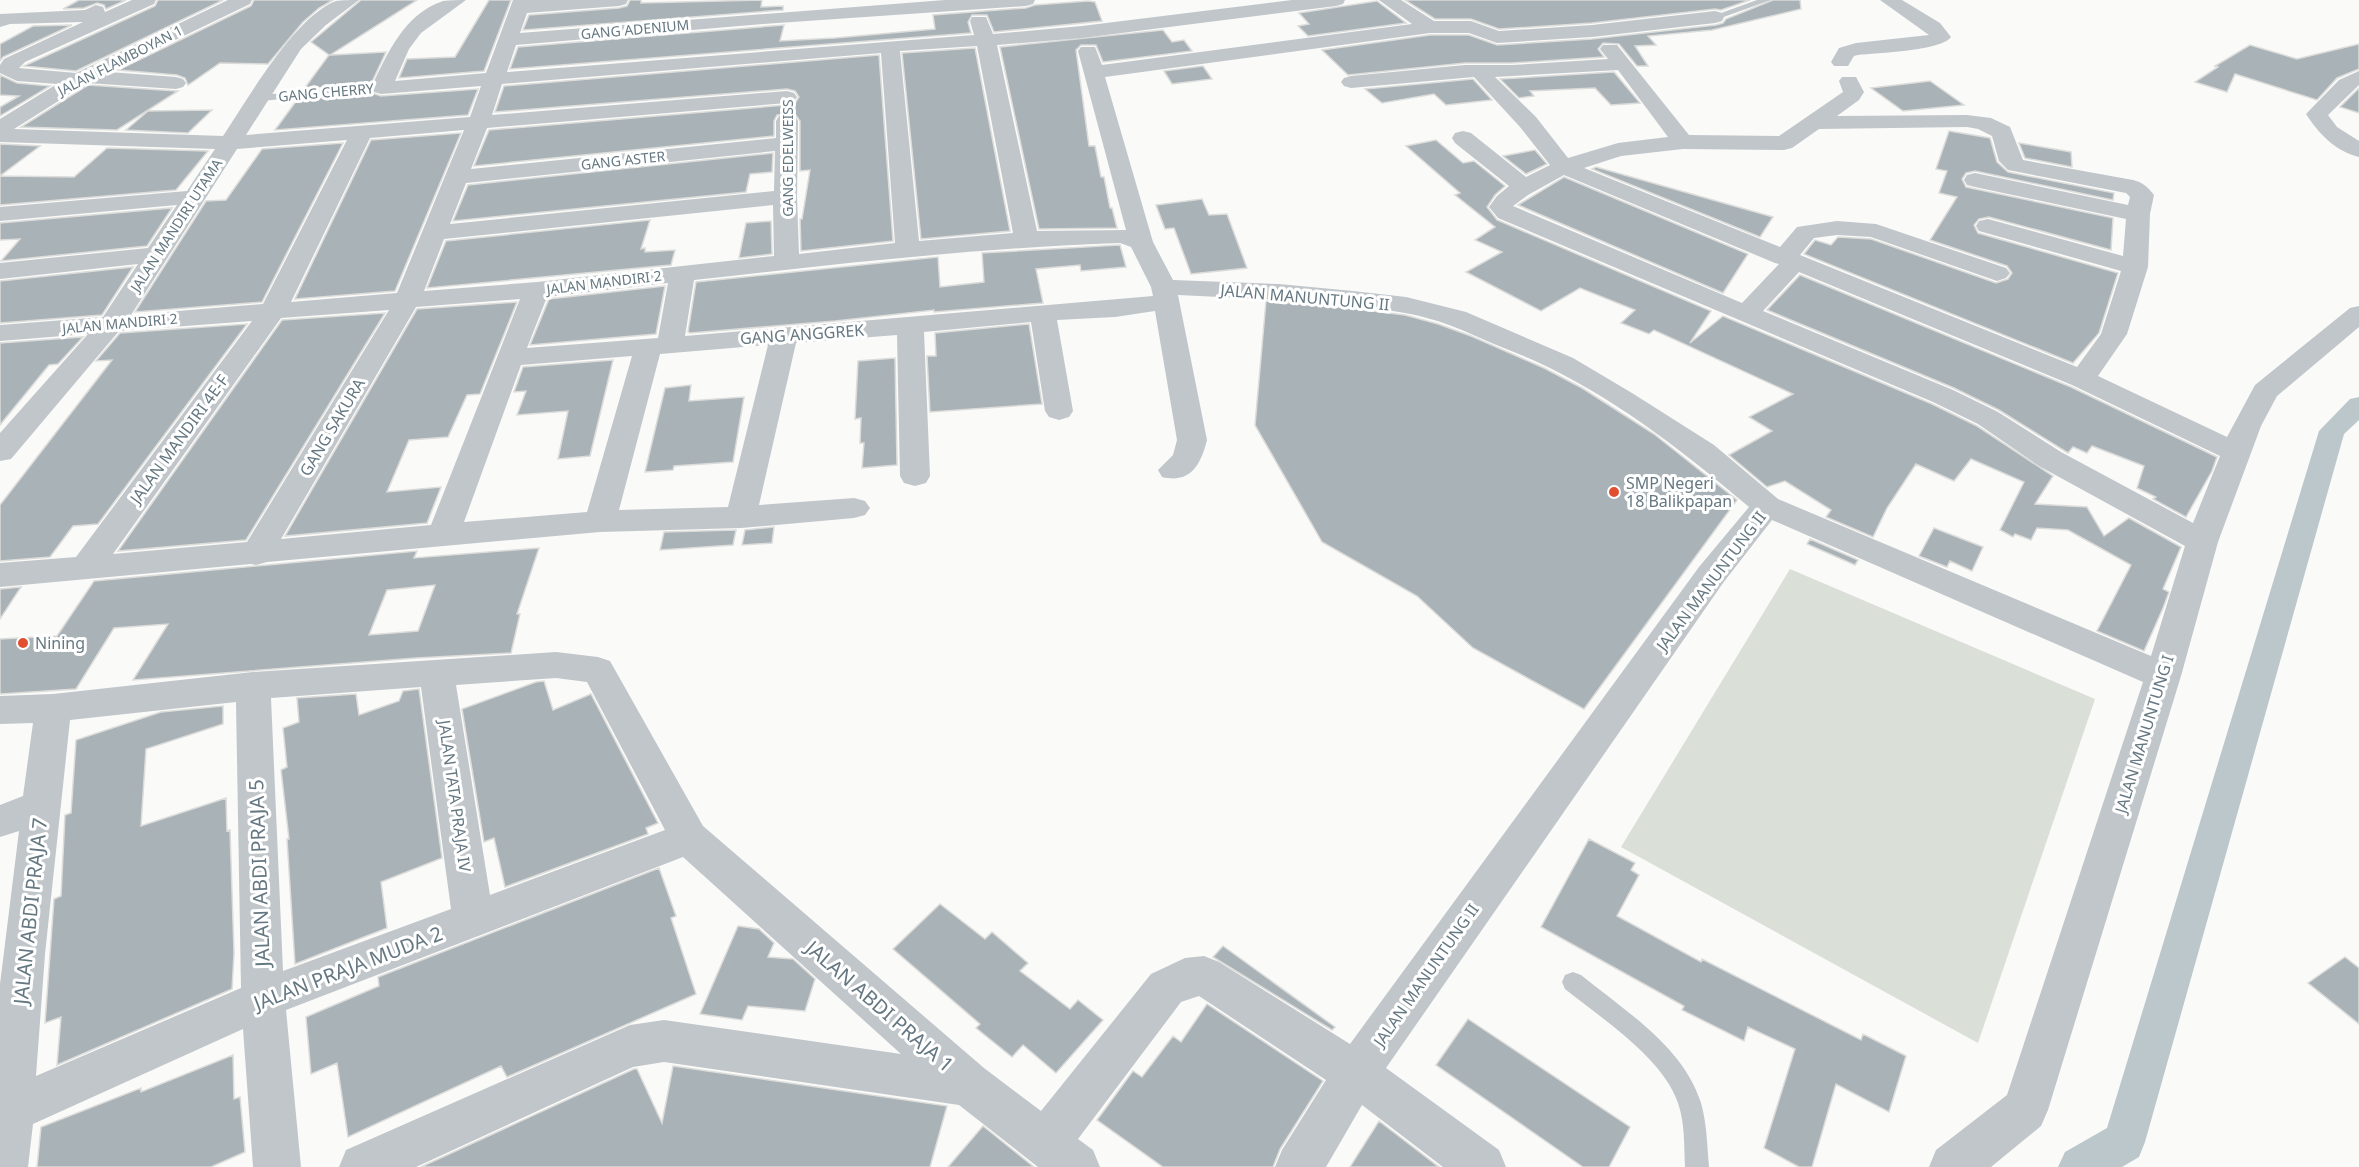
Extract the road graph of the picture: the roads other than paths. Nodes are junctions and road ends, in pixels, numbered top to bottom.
1 (113, 0) edge
2 (147, 0) edge
3 (243, 0) edge
4 (350, 0) edge
5 (457, 0) edge
6 (619, 0) edge
7 (1026, 0) edge
8 (1336, 0) edge
9 (1388, 0) edge
10 (1692, 0) edge
11 (1766, 0) edge
12 (1889, 0) edge
13 (520, 4) edge
14 (974, 4) junction
15 (1715, 17) junction
16 (2, 19) edge
17 (91, 20) junction
18 (1430, 27) junction
19 (1592, 31) junction
20 (1082, 32) junction
21 (507, 40) junction
22 (986, 40) junction
23 (890, 46) junction
24 (791, 54) junction
25 (1624, 64) junction
26 (1480, 71) junction
27 (1094, 72) junction
28 (2359, 77) edge
29 (81, 78) junction
30 (494, 78) junction
31 (1351, 82) dead end
32 (177, 84) dead end
33 (381, 88) junction
34 (787, 97) junction
35 (260, 98) junction
36 (477, 123) junction
37 (1814, 123) junction
38 (0, 128) edge
39 (360, 134) junction
40 (0, 135) edge
41 (1463, 138) dead end
42 (1683, 141) junction
43 (229, 143) junction
44 (788, 143) junction
45 (2359, 150) edge
46 (1563, 167) junction
47 (457, 177) junction
48 (1975, 180) dead end
49 (1525, 187) junction
50 (193, 196) junction
51 (785, 197) junction
52 (0, 213) edge
53 (2138, 214) junction
54 (1988, 226) dead end
55 (434, 233) junction
56 (1026, 239) junction
57 (1141, 242) junction
58 (908, 249) junction
59 (156, 255) junction
60 (1790, 260) junction
61 (787, 262) junction
62 (2136, 267) junction
63 (0, 271) edge
64 (683, 273) junction
65 (1997, 273) dead end
66 (537, 290) junction
67 (1166, 295) junction
68 (407, 301) junction
69 (273, 311) junction
70 (1747, 313) junction
71 (1043, 314) junction
72 (2359, 314) edge
73 (112, 323) junction
74 (910, 326) junction
75 (0, 333) edge
76 (784, 335) junction
77 (659, 346) junction
78 (510, 358) junction
79 (2082, 379) junction
80 (1059, 411) dead end
81 (0, 452) edge
82 (2235, 452) junction
83 (1173, 470) dead end
84 (915, 476) dead end
85 (1767, 506) junction
86 (854, 508) dead end
87 (741, 517) junction
88 (600, 521) junction
89 (443, 536) junction
90 (2202, 542) junction
91 (256, 554) junction
92 (85, 567) junction
93 (0, 575) edge
94 (437, 673) junction
95 (2163, 676) junction
96 (253, 686) junction
97 (53, 708) junction
98 (0, 710) edge
99 (42, 806) junction
100 (0, 821) edge
101 (689, 838) junction
102 (473, 920) junction
103 (12, 958) edge
104 (1573, 982) dead end
105 (263, 999) junction
106 (1356, 1073) junction
107 (968, 1084) junction
108 (5, 1141) edge
109 (1061, 1155) edge
110 (278, 1167) edge
111 (363, 1167) edge
112 (1299, 1167) edge
113 (1482, 1167) edge
114 (1697, 1167) edge
115 (1953, 1167) edge

1 - 17 street
2 - 17 street
3 - 29 street, JALAN FLAMBOYAN 1
4 - 35 street, JALAN MANDIRI UTAMA
5 - 33 street, GANG CHERRY
6 - 13 street
7 - 14 street, GANG ADENIUM
8 - 20 street
9 - 18 street
10 - 15 street
11 - 15 lane
12 - 37 street
13 - 21 street, GANG SAKURA
14 - 21 street, GANG ADENIUM
14 - 22 street
15 - 19 street
16 - 17 street
17 - 29 street
18 - 19 street
18 - 27 street
19 - 25 street
20 - 22 street
20 - 27 street
21 - 30 street, GANG SAKURA
22 - 23 street
22 - 56 street
23 - 24 street
23 - 58 street
24 - 30 street
24 - 34 street, GANG EDELWEISS
25 - 26 street
25 - 42 street
26 - 31 street
26 - 46 street
27 - 57 street
28 - 45 street
29 - 32 street
29 - 38 street, JALAN FLAMBOYAN 1
30 - 33 street
30 - 36 street, GANG SAKURA
33 - 35 lane, GANG CHERRY
34 - 36 street
34 - 44 street, GANG EDELWEISS
35 - 43 street, JALAN MANDIRI UTAMA
36 - 39 street
36 - 47 street, GANG SAKURA
37 - 42 street
37 - 53 street
39 - 43 street
39 - 69 street, JALAN MANDIRI 4E-F
40 - 43 street
41 - 49 street
42 - 46 street
43 - 50 street, JALAN MANDIRI UTAMA
44 - 47 street, GANG ASTER
44 - 51 street, GANG EDELWEISS
46 - 49 street
46 - 60 street
47 - 55 street, GANG SAKURA
48 - 53 street
49 - 70 street
50 - 52 street
50 - 59 street, JALAN MANDIRI UTAMA
51 - 55 street
51 - 61 street, GANG EDELWEISS
53 - 62 street
54 - 62 street
55 - 68 street, GANG SAKURA
56 - 57 street, JALAN MANDIRI 2
56 - 58 street, JALAN MANDIRI 2
57 - 67 street
58 - 61 street, JALAN MANDIRI 2
59 - 63 street
59 - 73 street, JALAN MANDIRI UTAMA
60 - 65 street
60 - 70 street
60 - 79 street
61 - 64 street, JALAN MANDIRI 2
62 - 79 street
64 - 66 street, JALAN MANDIRI 2
64 - 77 street
66 - 68 street, JALAN MANDIRI 2
66 - 78 street
67 - 71 street, GANG ANGGREK
67 - 83 street
67 - 85 street, JALAN MANUNTUNG II
68 - 69 street, JALAN MANDIRI 2
68 - 91 street, GANG SAKURA
69 - 73 street, JALAN MANDIRI 2
69 - 92 street, JALAN MANDIRI 4E-F
70 - 90 street
71 - 74 street, GANG ANGGREK
71 - 80 street
72 - 82 street, JALAN MANUNTUNG I
73 - 75 street, JALAN MANDIRI 2
73 - 81 street, JALAN MANDIRI UTAMA
74 - 76 street, GANG ANGGREK
74 - 84 street
76 - 77 street, GANG ANGGREK
76 - 87 street
77 - 78 street, GANG ANGGREK
77 - 88 street
78 - 89 street
79 - 82 street
82 - 90 street, JALAN MANUNTUNG I
85 - 95 street
85 - 106 street, JALAN MANUNTUNG II
86 - 87 street
87 - 88 street
88 - 89 street
89 - 91 street
90 - 95 street, JALAN MANUNTUNG I
91 - 92 street
92 - 93 street
94 - 96 street
94 - 101 street
94 - 102 street, JALAN TATA PRAJA IV
95 - 115 street, JALAN MANUNTUNG I
96 - 97 street
96 - 105 street, JALAN ABDI PRAJA 5
97 - 98 street
97 - 99 street, JALAN ABDI PRAJA 7
99 - 100 street
99 - 103 street, JALAN ABDI PRAJA 7
101 - 102 street, JALAN PRAJA MUDA 2
101 - 107 street, JALAN ABDI PRAJA 1
102 - 105 street, JALAN PRAJA MUDA 2
103 - 108 street, JALAN ABDI PRAJA 7
104 - 114 lane
105 - 108 street, JALAN PRAJA MUDA 2
105 - 110 street, JALAN ABDI PRAJA 5
106 - 109 street
106 - 112 street, JALAN MANUNTUNG II
106 - 113 street
107 - 109 street, JALAN ABDI PRAJA 1
107 - 111 street

